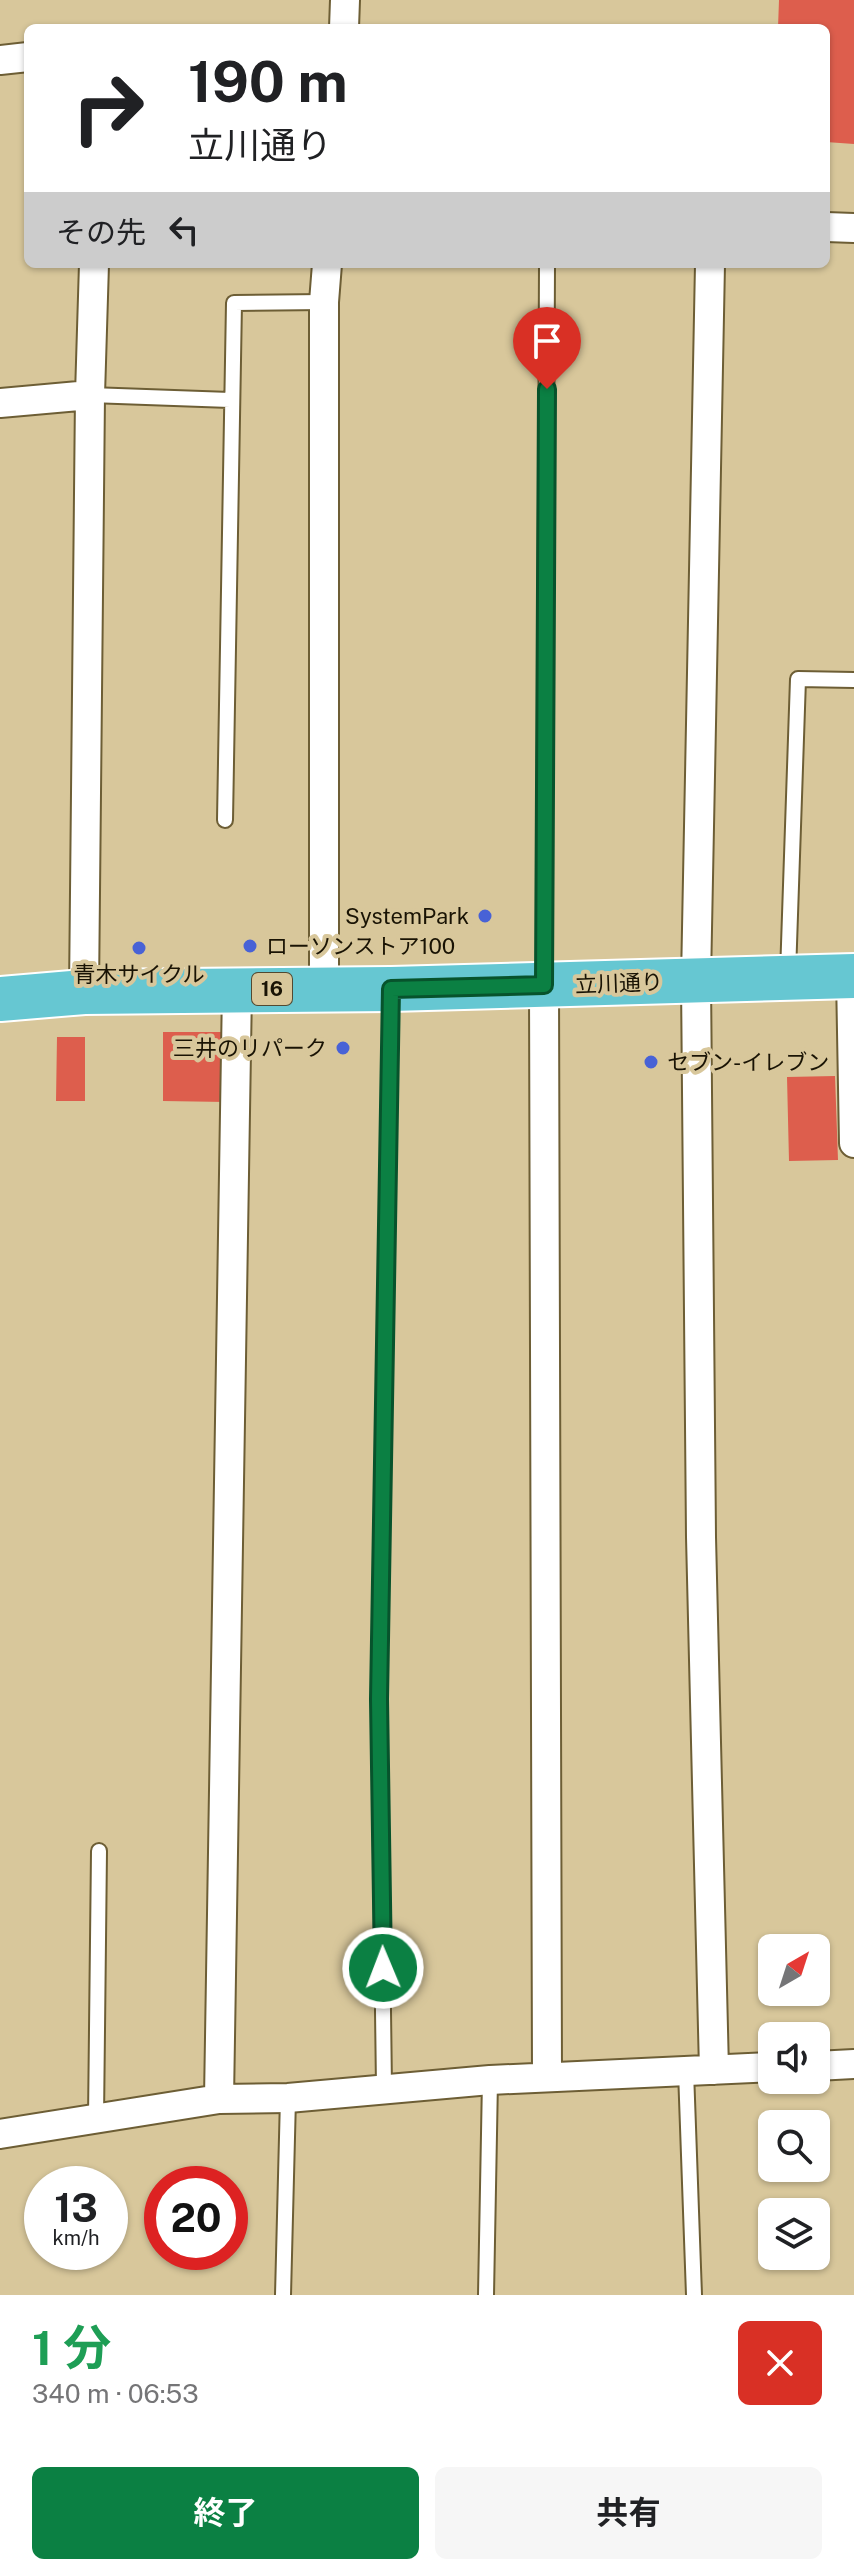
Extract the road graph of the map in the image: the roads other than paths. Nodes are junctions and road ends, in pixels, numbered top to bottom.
1 (345, 0) edge
2 (344, 24) edge
3 (24, 57) edge
4 (0, 60) edge
5 (830, 227) edge
6 (854, 228) edge
7 (94, 268) edge
8 (327, 268) edge
9 (547, 268) edge
10 (710, 268) edge
11 (324, 302) junction
12 (90, 395) junction
13 (230, 400) junction
14 (0, 403) edge
15 (854, 680) edge
16 (225, 820) dead end
17 (853, 976) edge
18 (788, 978) junction
19 (696, 980) junction
20 (544, 985) junction
21 (237, 989) junction
22 (324, 989) junction
23 (391, 989) junction
24 (84, 992) junction
25 (0, 999) edge
26 (854, 1143) edge
27 (99, 1851) dead end
28 (854, 2064) edge
29 (830, 2065) edge
30 (758, 2068) edge
31 (700, 2070) junction
32 (547, 2077) junction
33 (490, 2080) junction
34 (384, 2088) junction
35 (288, 2098) junction
36 (219, 2099) junction
37 (96, 2119) junction
38 (0, 2134) edge
39 (283, 2295) edge
40 (486, 2295) edge
41 (694, 2295) edge

1 - 2 street
3 - 4 street
5 - 6 street
7 - 12 street
8 - 11 street
9 - 20 lane
10 - 19 street
11 - 13 lane
11 - 22 street
12 - 13 lane
12 - 14 street
12 - 24 street
13 - 16 lane
15 - 18 lane
17 - 18 main road, 立川通り / 16
17 - 26 street
18 - 19 main road, 立川通り / 16
19 - 20 main road, 立川通り / 16
19 - 31 street
20 - 23 main road, 立川通り / 16
20 - 32 street
21 - 22 main road, 立川通り / 16
21 - 24 main road, 立川通り / 16
21 - 36 street
22 - 23 main road, 立川通り / 16
23 - 34 lane
24 - 25 main road, 立川通り / 16
27 - 37 lane
28 - 29 street
30 - 31 street
31 - 32 street
31 - 41 lane
32 - 33 street
33 - 34 street
33 - 40 lane
34 - 35 street
35 - 36 street
35 - 39 lane
36 - 37 street
37 - 38 street

